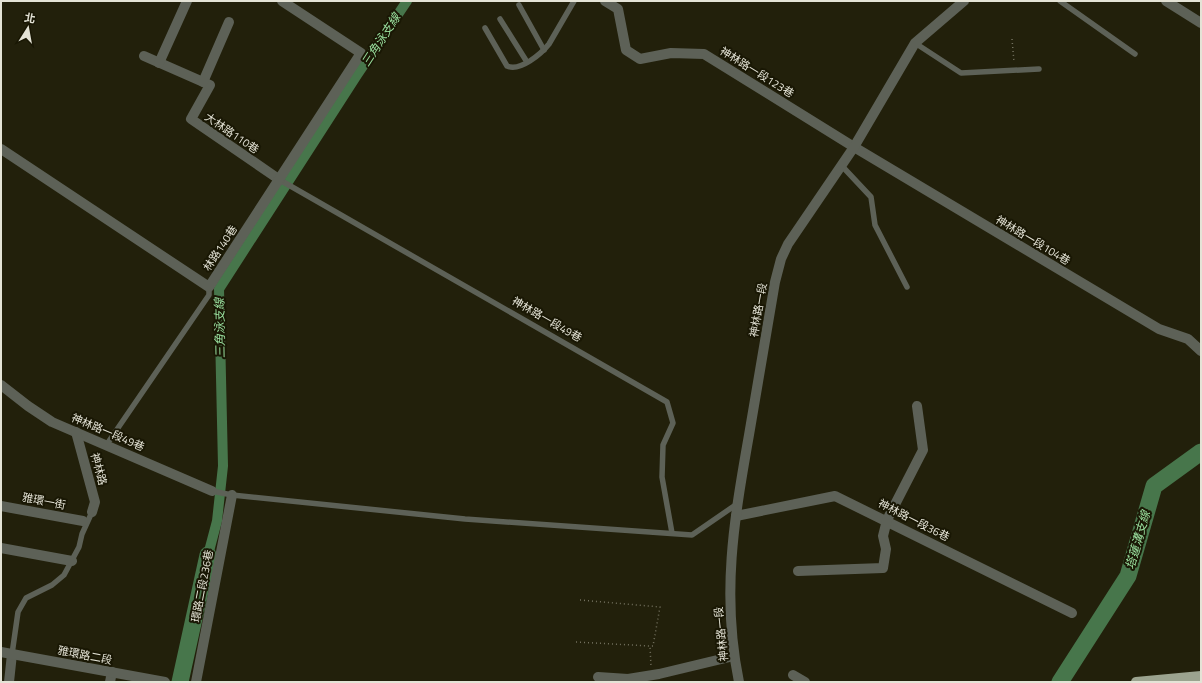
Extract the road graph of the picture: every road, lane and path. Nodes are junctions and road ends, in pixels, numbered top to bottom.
1 (187, 1) edge
2 (282, 1) edge
3 (574, 1) edge
4 (605, 1) edge
5 (964, 1) edge
6 (1060, 1) edge
7 (1166, 1) edge
8 (519, 5) dead end
9 (500, 19) dead end
10 (229, 22) dead end
11 (1201, 22) edge
12 (485, 28) dead end
13 (1012, 39) dead end
14 (915, 43) junction
15 (544, 50) junction
16 (1135, 54) dead end
17 (144, 56) dead end
18 (527, 62) junction
19 (159, 63) junction
20 (1039, 69) dead end
21 (1014, 70) junction
22 (203, 82) junction
23 (854, 147) junction
24 (1, 149) edge
25 (841, 165) junction
26 (282, 181) junction
27 (209, 287) junction
28 (907, 287) dead end
29 (1201, 351) edge
30 (1, 385) edge
31 (917, 406) dead end
32 (76, 432) junction
33 (108, 444) junction
34 (212, 491) joint
35 (230, 495) junction
36 (737, 504) junction
37 (1, 506) edge
38 (92, 512) joint
39 (736, 516) junction
40 (887, 520) junction
41 (83, 521) dead end
42 (672, 533) junction
43 (1, 548) edge
44 (72, 561) junction
45 (798, 571) dead end
46 (580, 600) dead end
47 (1072, 613) dead end
48 (576, 642) dead end
49 (650, 646) junction
50 (1, 652) edge
51 (12, 654) junction
52 (734, 656) junction
53 (652, 675) junction
54 (792, 675) dead end
55 (1201, 676) edge
56 (111, 677) edge
57 (598, 677) dead end
58 (662, 678) edge
59 (1168, 680) edge
60 (9, 682) edge
61 (164, 682) edge
62 (196, 682) edge
63 (739, 682) edge
64 (805, 682) edge
65 (1136, 682) edge

1 - 19 street
2 - 26 street, 林路140巷
3 - 15 lane
4 - 23 street, 神林路一段123巷
5 - 14 street, 神林路一段
6 - 16 lane
7 - 11 street
8 - 15 lane
9 - 18 lane
10 - 22 street, 大林路110巷
12 - 18 lane
13 - 21 path
14 - 21 lane
14 - 23 street, 神林路一段
15 - 18 lane
17 - 19 street
19 - 22 street
20 - 21 lane
22 - 26 street, 大林路110巷
23 - 25 street, 神林路一段
23 - 29 street, 神林路一段104巷
24 - 27 street, 林路140巷
25 - 28 lane
25 - 36 street, 神林路一段
26 - 27 street, 林路140巷
26 - 42 lane, 神林路一段49巷
27 - 33 lane
30 - 32 street, 神林路一段49巷
31 - 40 street
32 - 33 street, 神林路一段49巷
32 - 38 street, 神林路
33 - 34 street, 神林路一段49巷
34 - 35 lane
35 - 42 lane
35 - 62 street, 環路二段236巷
36 - 39 street, 神林路一段
36 - 42 lane
37 - 41 street, 雅環一街
38 - 44 lane
39 - 40 street, 神林路一段36巷
39 - 52 street, 神林路一段
40 - 45 street
40 - 47 street, 神林路一段36巷
43 - 44 street
44 - 51 lane
46 - 49 path
48 - 49 path
49 - 53 path
50 - 51 street, 雅環路二段
51 - 56 street, 雅環路二段
51 - 60 street
52 - 58 street
52 - 63 street, 神林路一段
53 - 57 street
53 - 58 street
54 - 64 street
55 - 59 main road
56 - 61 street, 雅環路二段
59 - 65 main road

